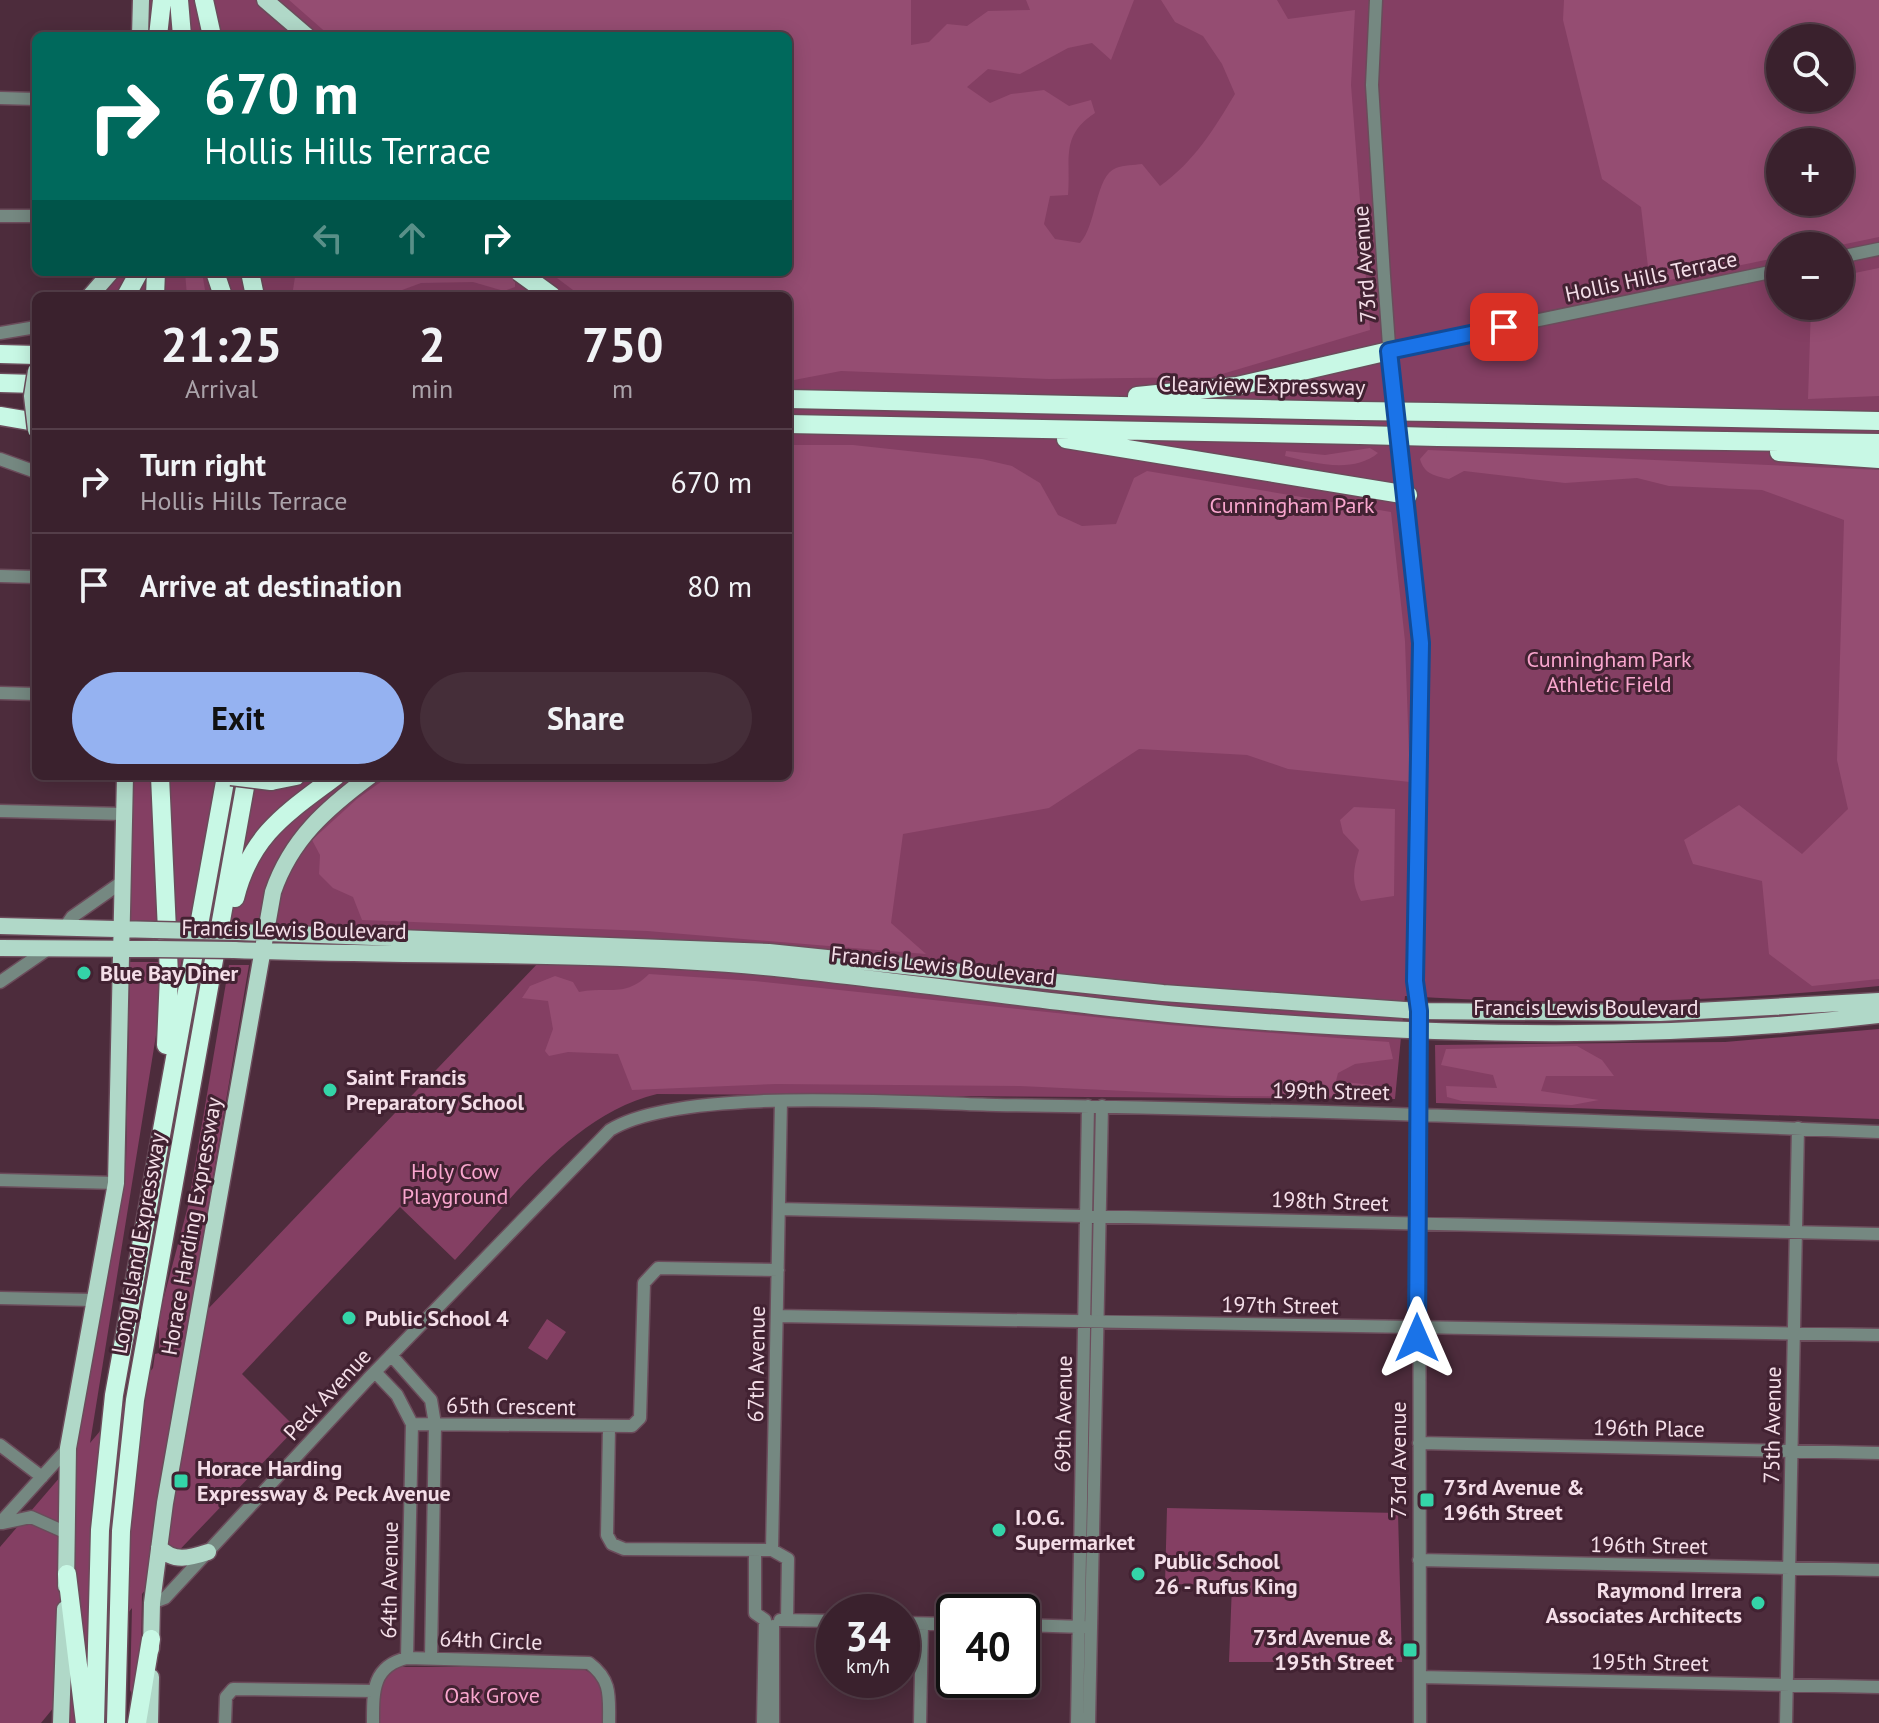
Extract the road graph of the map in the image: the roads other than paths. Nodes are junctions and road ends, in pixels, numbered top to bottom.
1 (141, 0) edge
2 (162, 0) edge
3 (179, 0) edge
4 (203, 0) edge
5 (265, 0) edge
6 (1376, 0) edge
7 (140, 32) edge
8 (158, 32) edge
9 (182, 32) edge
10 (204, 32) edge
11 (211, 32) edge
12 (302, 32) edge
13 (0, 98) edge
14 (32, 99) edge
15 (0, 216) edge
16 (32, 216) edge
17 (1879, 249) edge
18 (1854, 254) edge
19 (1766, 273) edge
20 (107, 276) edge
21 (524, 276) edge
22 (93, 292) edge
23 (546, 292) edge
24 (32, 328) edge
25 (0, 333) edge
26 (1389, 351) junction
27 (0, 354) edge
28 (32, 355) edge
29 (0, 383) edge
30 (32, 384) edge
31 (792, 388) edge
32 (792, 399) edge
33 (906, 402) junction
34 (1025, 404) junction
35 (0, 407) edge
36 (32, 408) edge
37 (1879, 413) edge
38 (0, 416) edge
39 (1771, 419) junction
40 (32, 421) edge
41 (1879, 421) edge
42 (792, 424) edge
43 (992, 428) junction
44 (1600, 440) junction
45 (1879, 443) edge
46 (0, 459) edge
47 (1879, 459) edge
48 (32, 471) edge
49 (1408, 495) junction
50 (0, 576) edge
51 (32, 577) edge
52 (0, 693) edge
53 (32, 694) edge
54 (125, 780) edge
55 (160, 780) edge
56 (227, 780) edge
57 (246, 780) edge
58 (331, 780) edge
59 (365, 780) edge
60 (0, 811) edge
61 (124, 814) junction
62 (122, 882) junction
63 (0, 926) edge
64 (65, 927) junction
65 (122, 929) junction
66 (264, 932) junction
67 (0, 948) edge
68 (121, 948) junction
69 (48, 949) junction
70 (261, 951) junction
71 (0, 982) edge
72 (1879, 1001) edge
73 (1419, 1011) junction
74 (1879, 1015) edge
75 (1418, 1029) junction
76 (196, 1052) junction
77 (781, 1101) junction
78 (1088, 1106) junction
79 (1102, 1106) junction
80 (1417, 1113) junction
81 (1798, 1128) junction
82 (1879, 1132) edge
83 (0, 1180) edge
84 (116, 1183) junction
85 (148, 1204) junction
86 (779, 1209) junction
87 (1094, 1215) junction
88 (1417, 1223) junction
89 (1796, 1232) junction
90 (1879, 1234) edge
91 (778, 1270) junction
92 (0, 1298) edge
93 (93, 1300) junction
94 (777, 1316) junction
95 (1085, 1322) junction
96 (1099, 1322) junction
97 (1417, 1327) junction
98 (1794, 1333) junction
99 (1879, 1335) edge
100 (391, 1355) junction
101 (375, 1372) junction
102 (412, 1424) junction
103 (435, 1424) junction
104 (609, 1428) junction
105 (1419, 1443) junction
106 (0, 1445) edge
107 (68, 1448) junction
108 (1792, 1451) junction
109 (1879, 1453) edge
110 (42, 1477) junction
111 (0, 1524) edge
112 (67, 1533) junction
113 (159, 1547) junction
114 (755, 1550) junction
115 (772, 1550) junction
116 (208, 1552) junction
117 (409, 1556) junction
118 (434, 1557) junction
119 (1419, 1560) junction
120 (1789, 1568) junction
121 (1879, 1570) edge
122 (67, 1574) junction
123 (152, 1603) junction
124 (769, 1620) junction
125 (787, 1620) junction
126 (816, 1621) edge
127 (922, 1624) joint
128 (936, 1624) edge
129 (1040, 1626) edge
130 (1085, 1627) junction
131 (151, 1639) junction
132 (407, 1658) junction
133 (431, 1658) junction
134 (1420, 1677) junction
135 (1787, 1685) junction
136 (1879, 1687) edge
137 (373, 1691) junction
138 (58, 1719) edge
139 (85, 1723) edge
140 (95, 1723) edge
141 (116, 1723) edge
142 (137, 1723) edge
143 (150, 1723) edge
144 (225, 1723) edge
145 (373, 1723) edge
146 (609, 1723) edge
147 (763, 1723) edge
148 (773, 1723) edge
149 (920, 1723) edge
150 (1077, 1723) edge
151 (1089, 1723) edge
152 (1420, 1723) edge
153 (1786, 1723) edge

1 - 7 main road
2 - 8 highway
3 - 9 highway
4 - 10 highway
4 - 11 highway
5 - 12 main road
6 - 26 street, 73rd Avenue
13 - 14 street
15 - 16 street
17 - 18 street
19 - 26 street, Hollis Hills Terrace
20 - 22 main road
21 - 23 highway, bridge
24 - 25 street
26 - 34 highway
26 - 49 street, 73rd Avenue
27 - 28 highway
29 - 30 highway
31 - 33 highway
32 - 33 highway, Clearview Expressway
33 - 34 highway, Clearview Expressway
34 - 39 highway, Clearview Expressway, bridge
35 - 36 highway
37 - 39 highway
38 - 40 highway
39 - 41 highway, Clearview Expressway
42 - 43 highway
43 - 44 highway, bridge
43 - 49 highway
44 - 45 highway
44 - 47 highway
46 - 48 street
49 - 73 street, 73rd Avenue
50 - 51 street
52 - 53 street
54 - 61 main road
55 - 85 highway
56 - 85 highway, Long Island Expressway
57 - 76 highway, Long Island Expressway
58 - 76 highway
59 - 66 main road, Horace Harding Expressway
60 - 61 street
61 - 62 main road
62 - 64 street
62 - 65 main road
63 - 64 main road, Francis Lewis Boulevard
64 - 65 main road, Francis Lewis Boulevard
65 - 66 main road, Francis Lewis Boulevard, bridge
65 - 68 main road
66 - 70 main road, Horace Harding Expressway
66 - 73 main road, Francis Lewis Boulevard
67 - 69 main road, Francis Lewis Boulevard
68 - 69 main road, Francis Lewis Boulevard
68 - 70 main road, Francis Lewis Boulevard, bridge
68 - 84 main road
69 - 71 street
70 - 75 main road, Francis Lewis Boulevard
70 - 113 main road, Horace Harding Expressway
72 - 73 main road, Francis Lewis Boulevard
73 - 75 street, 73rd Avenue
74 - 75 main road, Francis Lewis Boulevard
75 - 80 street, 73rd Avenue
76 - 141 highway, Long Island Expressway
77 - 78 street, 199th Street
77 - 86 street, 67th Avenue
77 - 100 street, Peck Avenue
78 - 79 street, 199th Street
78 - 87 street, 69th Avenue
79 - 80 street, 199th Street
79 - 87 street, 69th Avenue
80 - 81 street, 199th Street
80 - 88 street, 73rd Avenue
81 - 82 street, 199th Street
81 - 89 street, 75th Avenue
83 - 84 street
84 - 93 main road
85 - 140 highway, Long Island Expressway
86 - 87 street, 198th Street
86 - 91 street, 67th Avenue
87 - 88 street, 198th Street
87 - 95 street, 69th Avenue
87 - 96 street, 69th Avenue
88 - 89 street, 198th Street
88 - 97 street, 73rd Avenue
89 - 90 street, 198th Street
89 - 98 street, 75th Avenue
91 - 94 street, 67th Avenue
91 - 104 street, 65th Crescent
92 - 93 street
93 - 107 main road
94 - 95 street, 197th Street
94 - 115 street, 67th Avenue
95 - 96 street, 197th Street
95 - 130 street, 69th Avenue
96 - 97 street, 197th Street
96 - 130 street, 69th Avenue
97 - 98 street, 197th Street
97 - 105 street, 73rd Avenue
98 - 99 street, 197th Street
98 - 108 street, 75th Avenue
100 - 101 street, Peck Avenue
100 - 103 street, 64th Avenue
101 - 102 street
101 - 116 street, Peck Avenue
102 - 103 street, 65th Crescent
102 - 117 street, 64th Avenue
103 - 104 street, 65th Crescent
103 - 118 street, 64th Avenue
104 - 114 street
105 - 108 street, 196th Place
105 - 119 street, 73rd Avenue
106 - 110 street
107 - 110 street
107 - 112 main road
108 - 109 street, 196th Place
108 - 120 street, 75th Avenue
110 - 111 street
111 - 112 street
112 - 122 main road
113 - 116 main road
113 - 123 main road, Horace Harding Expressway
114 - 115 street
114 - 124 street
115 - 125 street, 67th Avenue
116 - 123 street, Peck Avenue
117 - 118 street
117 - 132 street, 64th Avenue
118 - 133 street, 64th Avenue
119 - 120 street, 196th Street
119 - 134 street, 73rd Avenue
120 - 121 street, 196th Street
120 - 135 street, 75th Avenue
122 - 138 main road
122 - 139 highway
123 - 131 main road, Horace Harding Expressway
124 - 125 street
124 - 147 street
124 - 148 street
125 - 126 street
127 - 128 street
127 - 149 street
129 - 130 street
130 - 150 street, 69th Avenue
130 - 151 street, 69th Avenue
131 - 142 highway
131 - 143 main road, Horace Harding Expressway
132 - 133 street, 64th Circle
132 - 137 street, 64th Circle
133 - 146 street, 64th Circle
134 - 135 street, 195th Street
134 - 152 street, 73rd Avenue
135 - 136 street, 195th Street
135 - 153 street, 75th Avenue
137 - 144 street
137 - 145 street

